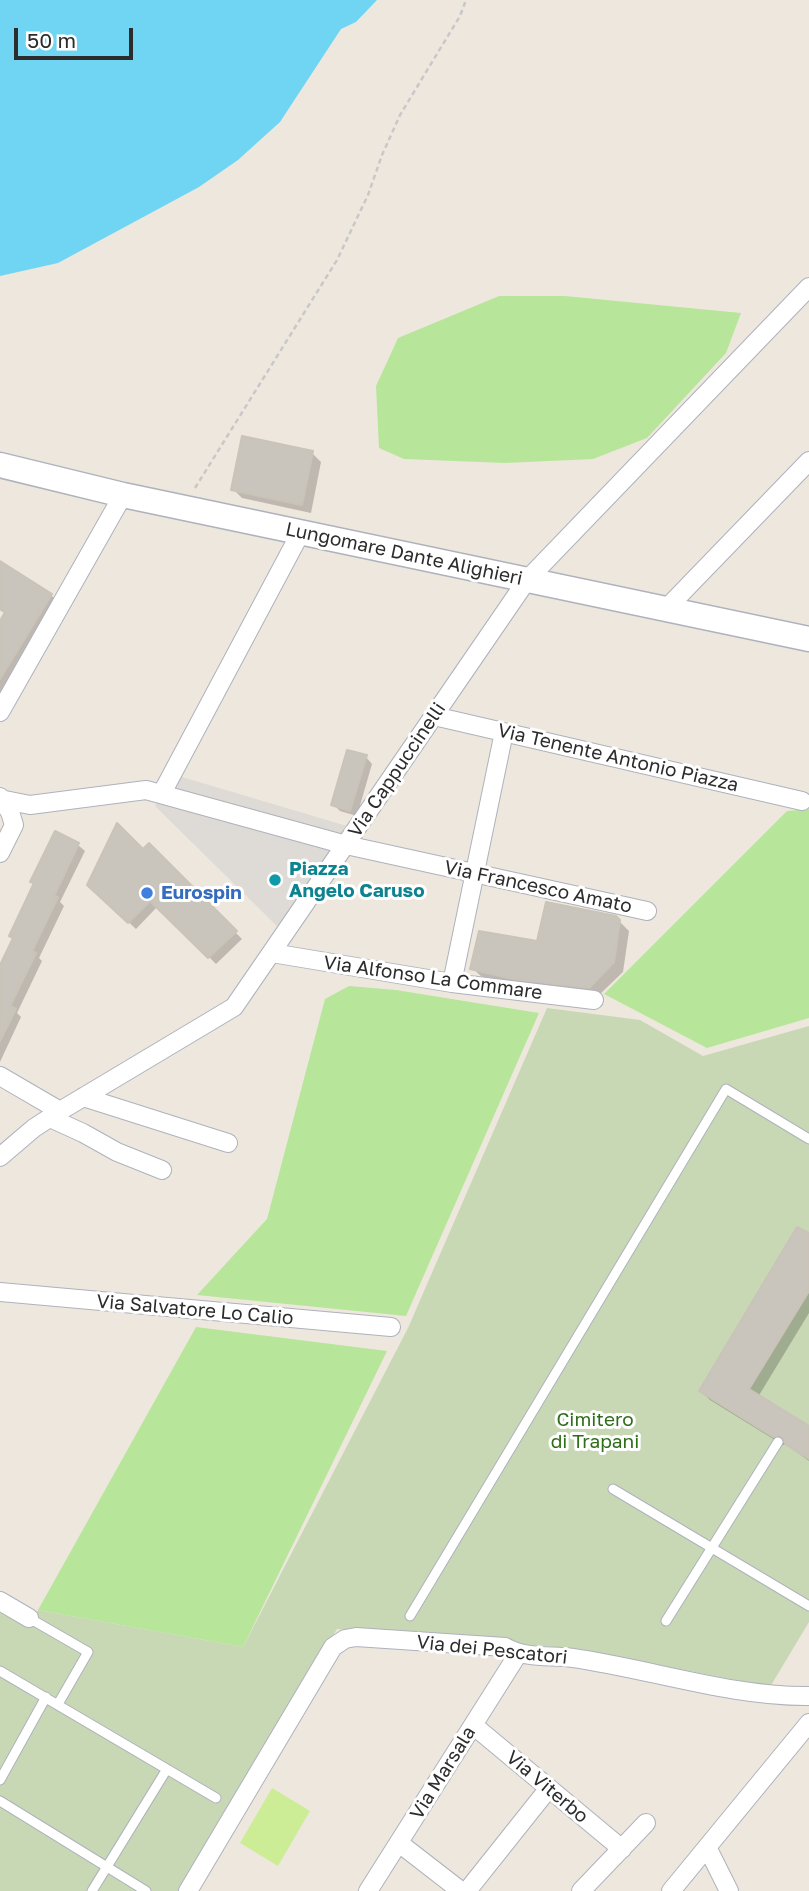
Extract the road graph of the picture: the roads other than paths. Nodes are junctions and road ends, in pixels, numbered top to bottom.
1 (809, 287) edge
2 (809, 461) edge
3 (0, 465) edge
4 (123, 495) junction
5 (301, 533) junction
6 (527, 580) junction
7 (666, 609) junction
8 (809, 639) edge
9 (0, 712) edge
10 (433, 716) junction
11 (504, 732) junction
12 (162, 793) junction
13 (1, 798) edge
14 (802, 800) dead end
15 (346, 845) junction
16 (0, 853) edge
17 (475, 873) junction
18 (647, 911) dead end
19 (272, 953) junction
20 (452, 983) junction
21 (594, 1000) dead end
22 (0, 1076) edge
23 (83, 1097) junction
24 (55, 1115) junction
25 (809, 1139) edge
26 (228, 1143) dead end
27 (0, 1157) edge
28 (162, 1170) dead end
29 (0, 1292) edge
30 (391, 1327) dead end
31 (778, 1442) dead end
32 (613, 1489) dead end
33 (712, 1548) junction
34 (0, 1601) edge
35 (809, 1606) edge
36 (410, 1616) dead end
37 (29, 1618) joint
38 (666, 1621) dead end
39 (518, 1654) junction
40 (0, 1671) edge
41 (46, 1696) junction
42 (809, 1696) edge
43 (58, 1704) junction
44 (809, 1723) edge
45 (473, 1725) junction
46 (167, 1769) junction
47 (0, 1780) edge
48 (549, 1788) junction
49 (216, 1798) dead end
50 (0, 1801) edge
51 (646, 1823) dead end
52 (399, 1843) junction
53 (707, 1847) junction
54 (622, 1849) junction
55 (106, 1867) junction
56 (600, 1883) edge
57 (92, 1891) edge
58 (146, 1891) edge
59 (188, 1891) edge
60 (368, 1891) edge
61 (461, 1891) edge
62 (467, 1891) edge
63 (581, 1891) edge
64 (671, 1891) edge
65 (729, 1891) edge

1 - 6 street, Via Cappuccinelli
2 - 7 street
3 - 4 main road, Lungomare Dante Alighieri
4 - 5 main road, Lungomare Dante Alighieri
4 - 9 street
5 - 6 main road, Lungomare Dante Alighieri
5 - 12 street
6 - 7 main road, Lungomare Dante Alighieri
6 - 10 street, Via Cappuccinelli
7 - 8 main road, Lungomare Dante Alighieri
10 - 11 street, Via Tenente Antonio Piazza
10 - 15 street, Via Cappuccinelli
11 - 14 street, Via Tenente Antonio Piazza
11 - 17 street
12 - 13 street
12 - 15 street, Via Francesco Amato
13 - 16 street
15 - 17 street, Via Francesco Amato
15 - 19 street, Via Cappuccinelli
17 - 18 street, Via Francesco Amato
17 - 20 street
19 - 20 street, Via Alfonso La Commare
19 - 23 street, Via Cappuccinelli
20 - 21 street, Via Alfonso La Commare
22 - 24 street
23 - 24 street, Via Cappuccinelli
23 - 26 street
24 - 27 street, Via Cappuccinelli
24 - 28 street
25 - 36 lane
29 - 30 street, Via Salvatore Lo Calio
31 - 33 lane
32 - 33 lane
33 - 35 lane
33 - 38 lane
34 - 37 street
37 - 43 lane
39 - 42 street, Via dei Pescatori
39 - 45 street, Via Marsala
39 - 59 street, Via dei Pescatori
40 - 41 lane
41 - 43 lane
41 - 47 lane
43 - 46 lane
44 - 53 street
45 - 48 street, Via Viterbo
45 - 52 street, Via Marsala
46 - 49 lane
46 - 55 lane
48 - 54 street, Via Viterbo
48 - 62 street
50 - 55 lane
51 - 54 street
52 - 60 street, Via Marsala
52 - 61 street
53 - 64 street
53 - 65 street
54 - 56 street
55 - 57 lane
55 - 58 lane
56 - 63 street

